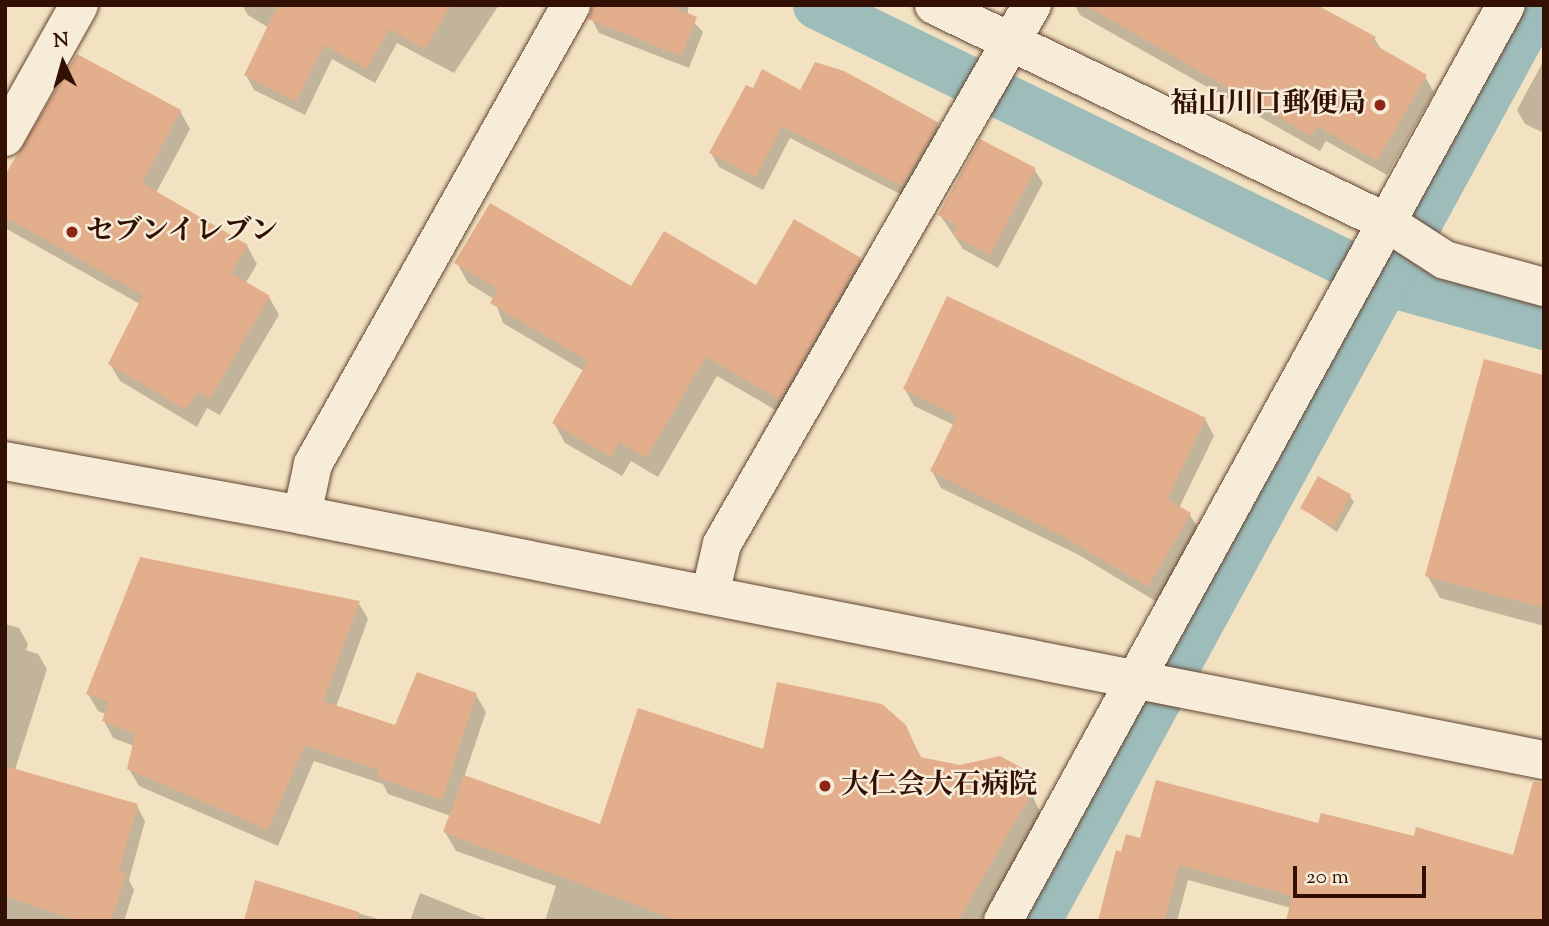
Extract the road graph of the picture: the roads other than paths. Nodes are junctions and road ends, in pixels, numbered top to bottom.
1 (79, 5) edge
2 (570, 5) edge
3 (934, 5) edge
4 (1032, 5) edge
5 (1506, 5) edge
6 (1007, 50) junction
7 (5, 137) edge
8 (1381, 229) junction
9 (1544, 288) edge
10 (5, 461) edge
11 (302, 515) junction
12 (710, 595) junction
13 (1133, 682) junction
14 (1544, 760) edge
15 (1003, 921) edge

1 - 7 street
2 - 11 street
3 - 6 street
4 - 6 street
5 - 8 street
6 - 8 street
6 - 12 street
8 - 9 street
8 - 13 street
10 - 11 street
11 - 12 street
12 - 13 street
13 - 14 street
13 - 15 street

